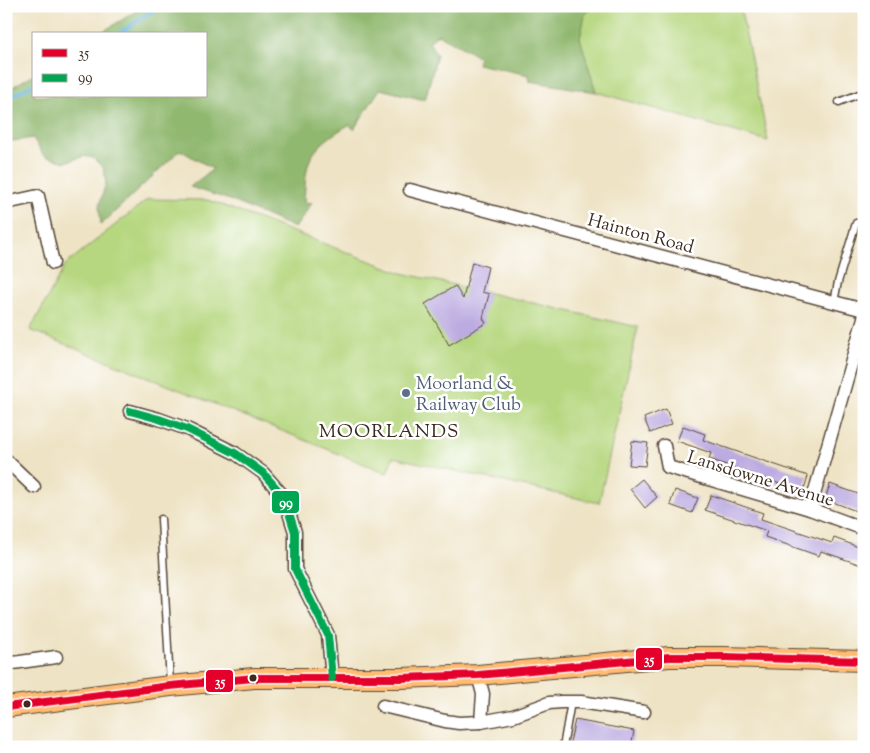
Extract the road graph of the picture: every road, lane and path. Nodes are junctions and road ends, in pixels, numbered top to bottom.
1 (864, 92) edge
2 (839, 102) dead end
3 (410, 190) dead end
4 (6, 203) edge
5 (864, 222) edge
6 (53, 263) dead end
7 (834, 302) junction
8 (864, 310) edge
9 (864, 318) edge
10 (130, 411) dead end
11 (664, 446) dead end
12 (6, 460) edge
13 (34, 487) dead end
14 (810, 509) junction
15 (161, 518) dead end
16 (864, 529) edge
17 (56, 657) dead end
18 (864, 661) edge
19 (6, 664) edge
20 (478, 675) junction
21 (332, 678) junction
22 (170, 686) junction
23 (571, 702) junction
24 (383, 706) dead end
25 (6, 707) edge
26 (644, 712) dead end
27 (481, 722) junction
28 (563, 747) edge

1 - 2 lane
3 - 7 street, Hainton Road
4 - 6 street
5 - 7 lane
7 - 8 street, Hainton Road
9 - 14 street
10 - 21 street
11 - 14 street, Lansdowne Avenue
12 - 13 street
14 - 16 street, Lansdowne Avenue
15 - 22 lane
17 - 19 street
18 - 20 main road
20 - 21 main road
20 - 27 street
21 - 22 main road
22 - 25 main road
23 - 26 street
23 - 27 street
23 - 28 lane
24 - 27 street

